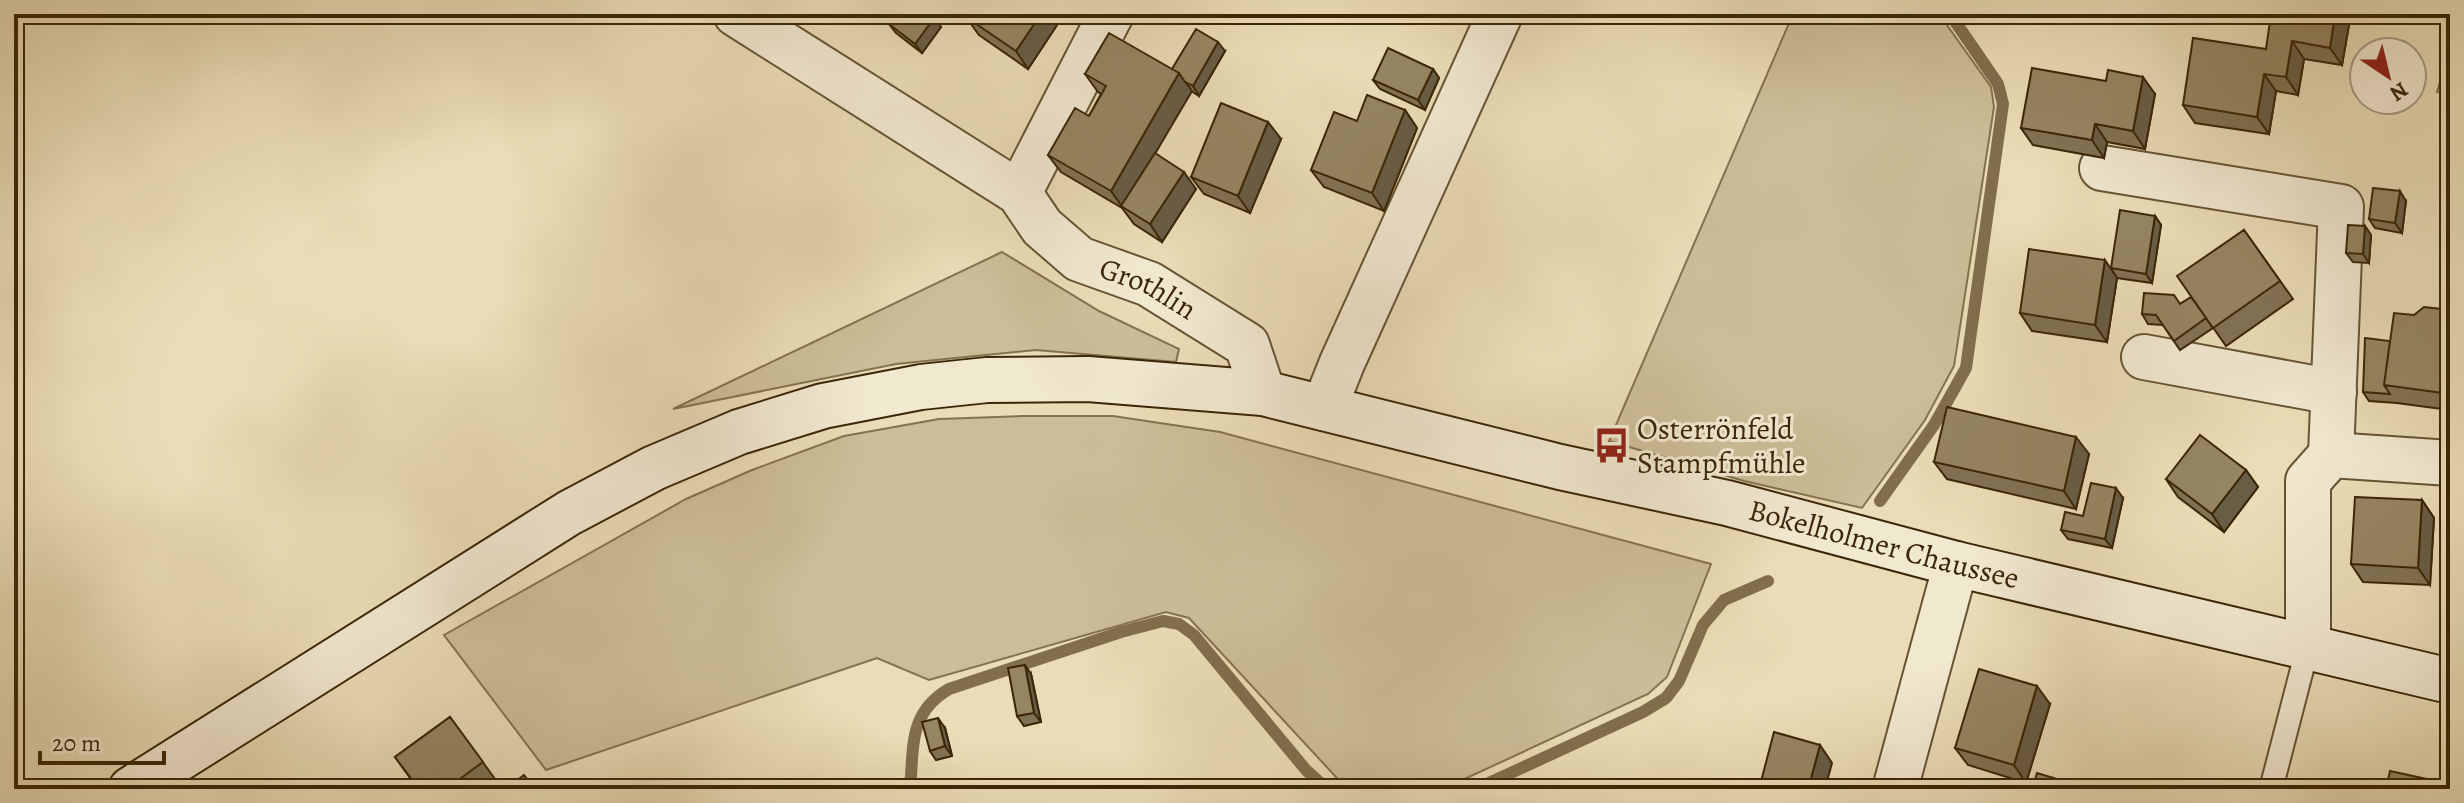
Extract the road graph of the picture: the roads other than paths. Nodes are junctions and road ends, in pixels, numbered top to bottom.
1 (1111, 14) edge
2 (1500, 14) edge
3 (749, 17) edge
4 (2102, 168) dead end
5 (1019, 193) junction
6 (2144, 357) dead end
7 (2334, 392) junction
8 (1263, 393) junction
9 (1324, 408) junction
10 (2331, 455) junction
11 (2450, 463) edge
12 (1956, 564) junction
13 (2308, 646) junction
14 (2450, 681) edge
15 (131, 789) edge
16 (1895, 789) edge
17 (2271, 789) edge

1 - 5 street
2 - 9 street
3 - 5 street, Grothlin
4 - 7 street
5 - 8 street, Grothlin
6 - 7 street
7 - 10 street
8 - 9 street, Bokelholmer Chaussee
8 - 15 street, Bokelholmer Chaussee
9 - 12 street, Bokelholmer Chaussee
10 - 11 street
10 - 13 street
12 - 13 street, Bokelholmer Chaussee
12 - 16 street
13 - 14 street, Bokelholmer Chaussee
13 - 17 lane

